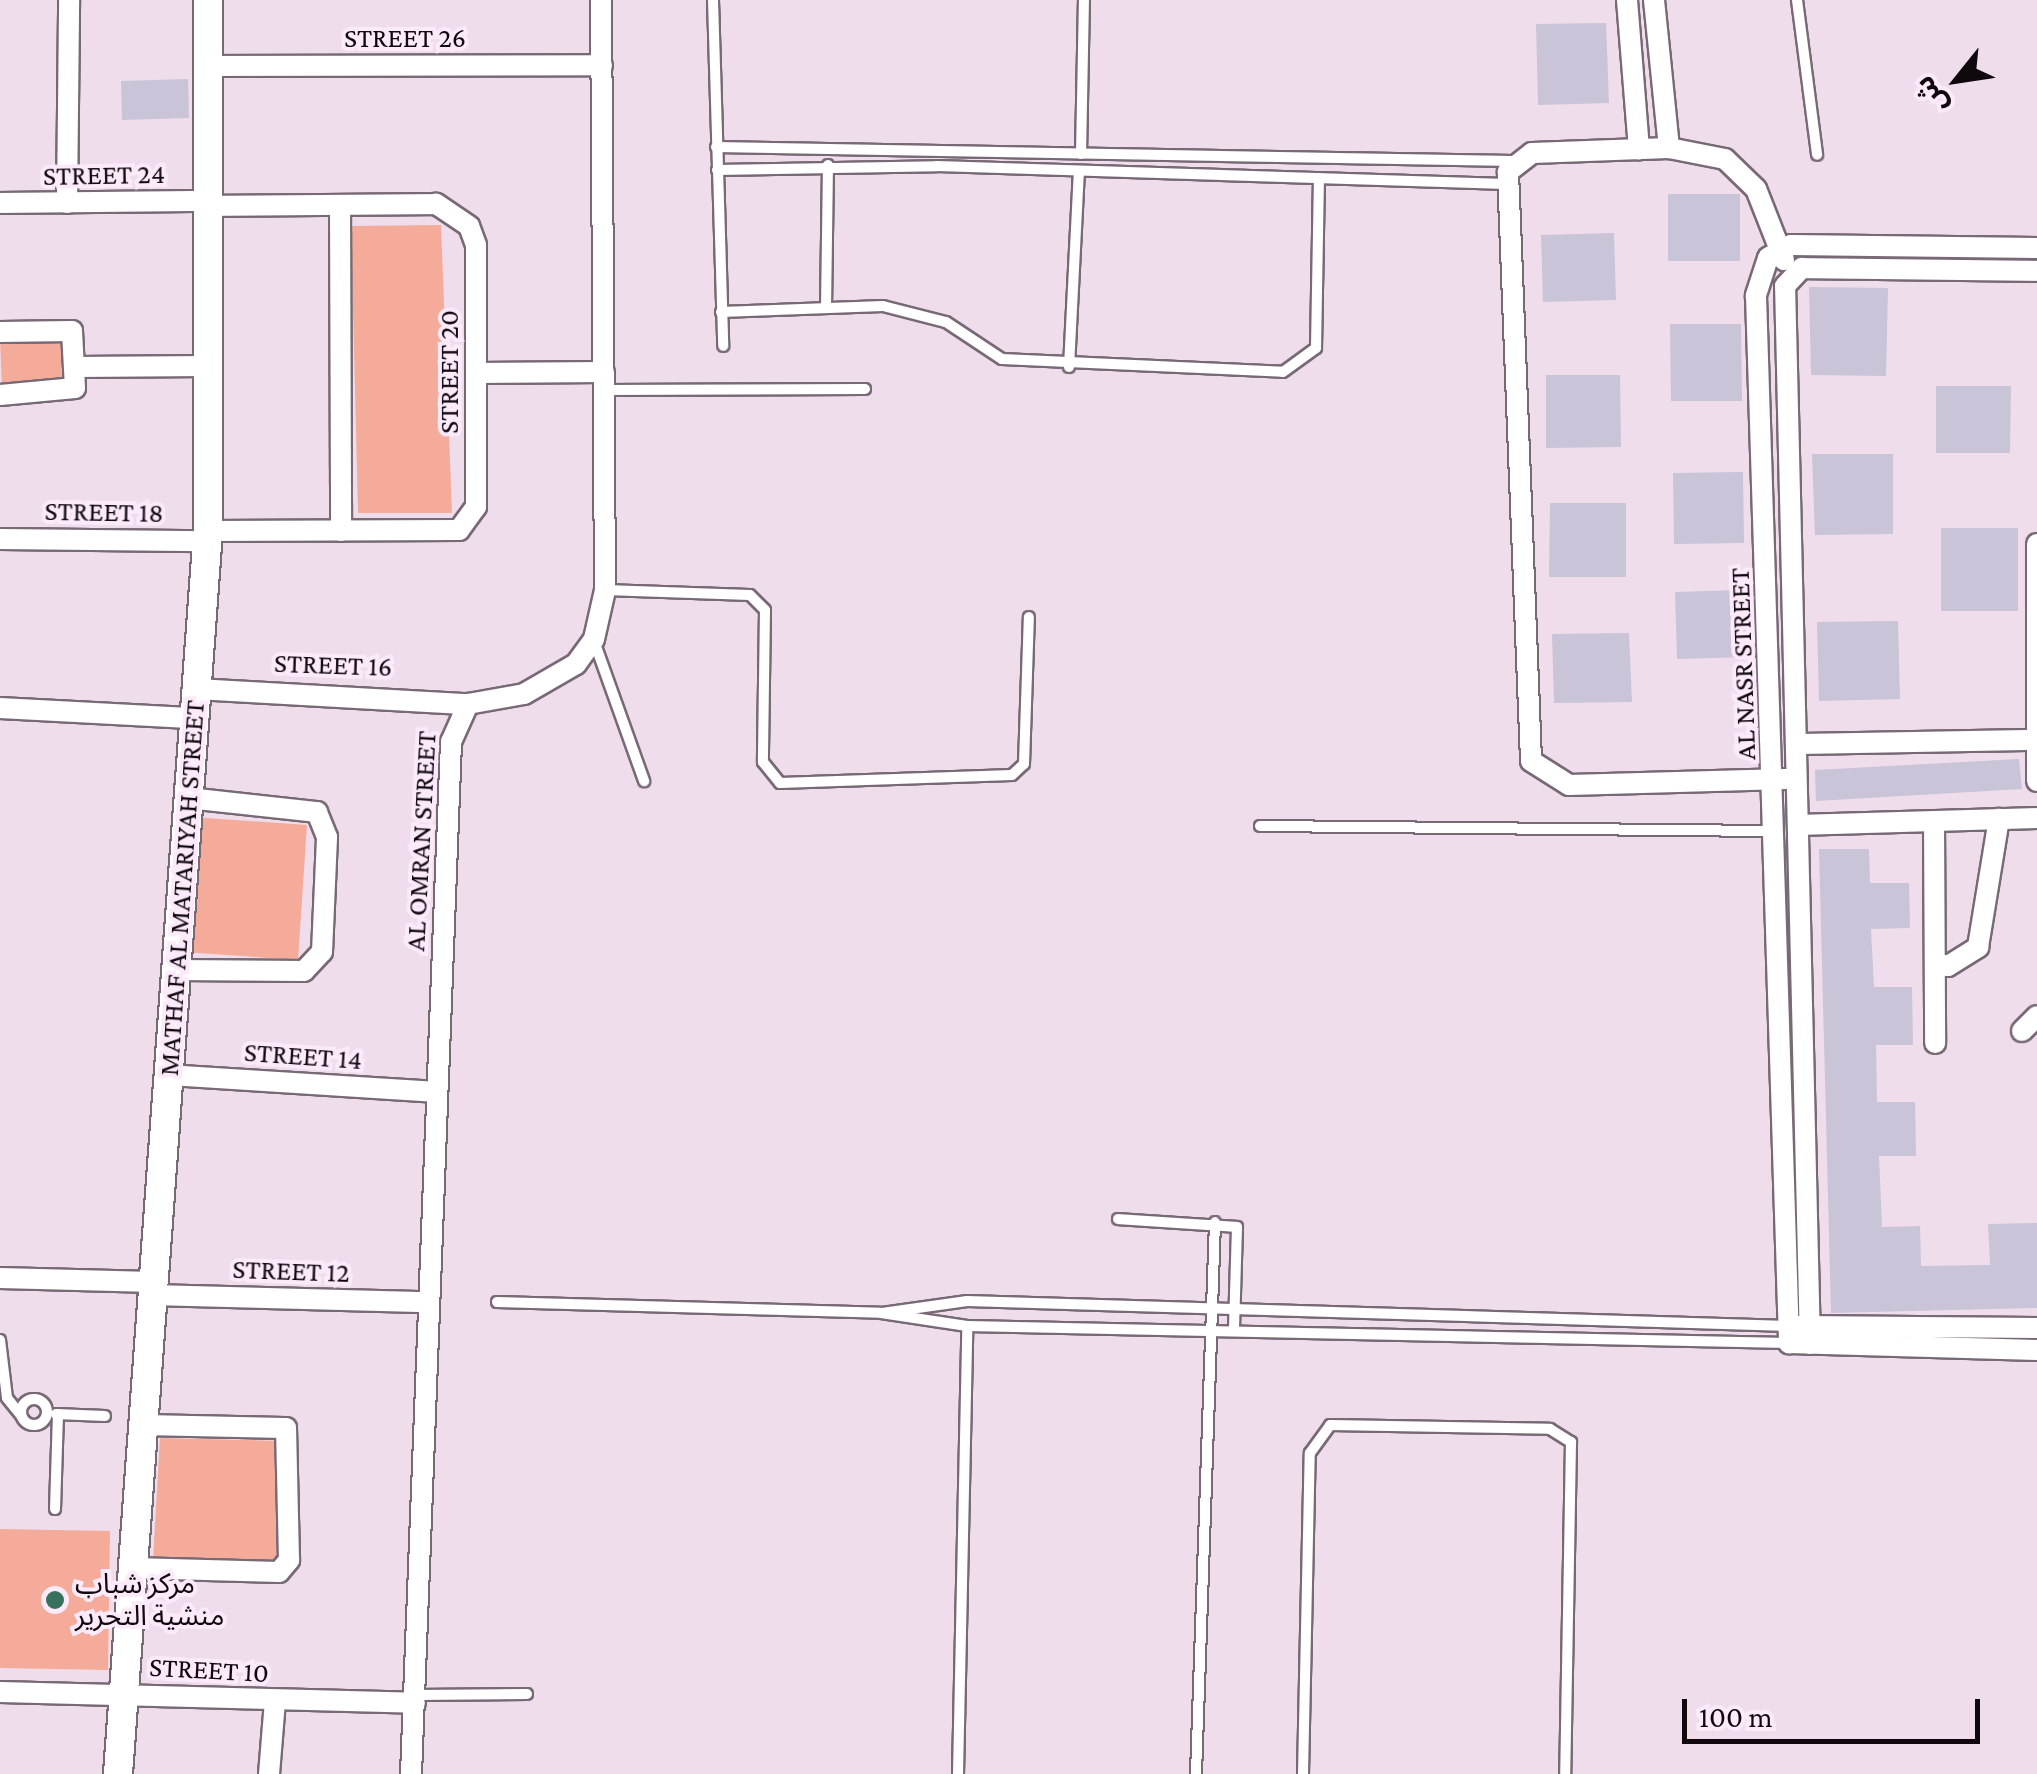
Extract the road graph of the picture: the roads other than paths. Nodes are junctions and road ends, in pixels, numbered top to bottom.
1 (69, 0) edge
2 (208, 0) edge
3 (602, 0) edge
4 (713, 0) edge
5 (1084, 0) edge
6 (1627, 0) edge
7 (1654, 0) edge
8 (1798, 0) edge
9 (208, 66) junction
10 (602, 66) junction
11 (716, 146) junction
12 (1670, 148) junction
13 (1639, 150) junction
14 (1081, 154) junction
15 (1818, 155) dead end
16 (1514, 161) junction
17 (828, 165) junction
18 (717, 170) junction
19 (1079, 172) junction
20 (1319, 178) junction
21 (1507, 184) junction
22 (0, 203) edge
23 (67, 203) junction
24 (208, 204) junction
25 (340, 205) junction
26 (2037, 248) edge
27 (1779, 250) junction
28 (2037, 270) edge
29 (1792, 275) junction
30 (826, 308) junction
31 (721, 312) junction
32 (0, 332) edge
33 (722, 346) dead end
34 (208, 366) junction
35 (75, 367) junction
36 (1069, 367) junction
37 (476, 372) junction
38 (604, 381) junction
39 (865, 389) dead end
40 (0, 395) edge
41 (341, 531) junction
42 (208, 536) junction
43 (0, 539) edge
44 (2037, 544) edge
45 (605, 590) junction
46 (1029, 617) dead end
47 (594, 639) junction
48 (196, 688) junction
49 (468, 704) junction
50 (0, 708) edge
51 (194, 718) junction
52 (2031, 740) junction
53 (1796, 744) junction
54 (1798, 778) junction
55 (1775, 780) junction
56 (644, 781) dead end
57 (2037, 781) edge
58 (188, 798) junction
59 (2037, 818) edge
60 (1998, 819) junction
61 (1934, 821) junction
62 (1799, 825) junction
63 (1260, 826) dead end
64 (1776, 831) junction
65 (1934, 963) junction
66 (176, 970) junction
67 (2037, 1016) edge
68 (2022, 1032) dead end
69 (1935, 1043) dead end
70 (168, 1075) junction
71 (435, 1092) junction
72 (1118, 1219) dead end
73 (1215, 1222) junction
74 (0, 1278) edge
75 (153, 1288) junction
76 (428, 1302) junction
77 (496, 1302) dead end
78 (1207, 1307) junction
79 (1236, 1308) junction
80 (881, 1313) junction
81 (967, 1326) junction
82 (2037, 1328) edge
83 (1205, 1331) junction
84 (1234, 1331) junction
85 (1799, 1335) junction
86 (0, 1340) edge
87 (2037, 1350) edge
88 (53, 1414) junction
89 (21, 1415) junction
90 (105, 1416) dead end
91 (143, 1424) junction
92 (55, 1510) dead end
93 (133, 1568) junction
94 (0, 1692) edge
95 (124, 1693) junction
96 (527, 1694) dead end
97 (415, 1699) junction
98 (275, 1702) junction
99 (118, 1774) edge
100 (269, 1774) edge
101 (411, 1774) edge
102 (958, 1774) edge
103 (1196, 1774) edge
104 (1302, 1774) edge
105 (1566, 1774) edge

1 - 23 street
2 - 9 street, MATHAF AL MATARIYAH STREET
3 - 10 street
4 - 11 lane
5 - 14 lane
6 - 13 street
7 - 12 street
8 - 15 lane
9 - 10 street, STREET 26
9 - 24 street, MATHAF AL MATARIYAH STREET
10 - 38 street
11 - 14 lane
11 - 18 lane
12 - 13 street
12 - 27 street
13 - 16 street
14 - 16 lane
16 - 21 street
17 - 18 lane
17 - 19 lane
17 - 30 lane
18 - 31 lane
19 - 20 lane
19 - 36 lane
20 - 21 lane
20 - 36 lane
21 - 55 street
22 - 23 street, STREET 24
23 - 24 street, STREET 24
24 - 25 street, STREET 20
24 - 34 street, MATHAF AL MATARIYAH STREET
25 - 37 street, STREET 20
25 - 41 street
26 - 27 street
27 - 29 street
27 - 55 street, AL NASR STREET
28 - 29 street
29 - 53 street, AL NASR STREET
30 - 31 lane
30 - 36 lane
31 - 33 lane
32 - 35 street
34 - 35 street
34 - 42 street, MATHAF AL MATARIYAH STREET
35 - 40 street
37 - 38 street
37 - 41 street, STREET 20
38 - 39 lane
38 - 45 street
41 - 42 street, STREET 20
42 - 43 street, STREET 18
42 - 48 street, MATHAF AL MATARIYAH STREET
44 - 52 street
45 - 46 lane
45 - 47 street
47 - 49 street, AL OMRAN STREET
47 - 56 lane
48 - 49 street, STREET 16
48 - 51 street, MATHAF AL MATARIYAH STREET
49 - 71 street, AL OMRAN STREET
50 - 51 street
51 - 58 street, MATHAF AL MATARIYAH STREET
52 - 53 street
52 - 57 street
53 - 54 street, AL NASR STREET
54 - 55 street
54 - 62 street, AL NASR STREET
55 - 64 street, AL NASR STREET
58 - 66 street, MATHAF AL MATARIYAH STREET
58 - 66 street
59 - 60 street
60 - 61 street
60 - 65 street
61 - 62 street
61 - 65 street
62 - 85 street, AL NASR STREET
63 - 64 lane
64 - 85 street, AL NASR STREET
65 - 69 street
66 - 70 street, MATHAF AL MATARIYAH STREET
67 - 68 street
70 - 71 street, STREET 14
70 - 75 street, MATHAF AL MATARIYAH STREET
71 - 76 street, AL OMRAN STREET
72 - 73 lane
73 - 78 lane
73 - 79 lane
74 - 75 street, STREET 12
75 - 76 street, STREET 12
75 - 91 street, MATHAF AL MATARIYAH STREET
76 - 97 street, AL OMRAN STREET
77 - 80 lane
78 - 79 lane
78 - 80 lane
78 - 83 lane
79 - 84 lane
79 - 85 lane
80 - 81 lane
81 - 83 lane
81 - 102 lane
82 - 85 street
83 - 84 lane
83 - 103 lane
84 - 85 lane
85 - 87 street
86 - 89 lane
88 - 89 lane
88 - 89 lane
88 - 90 lane
88 - 92 lane
91 - 93 street, MATHAF AL MATARIYAH STREET
91 - 93 street
93 - 95 street, MATHAF AL MATARIYAH STREET
94 - 95 street, STREET 10
95 - 98 street, STREET 10
95 - 99 street, MATHAF AL MATARIYAH STREET
96 - 97 lane
97 - 98 street, STREET 10
97 - 101 street, AL OMRAN STREET
98 - 100 street
104 - 105 lane

